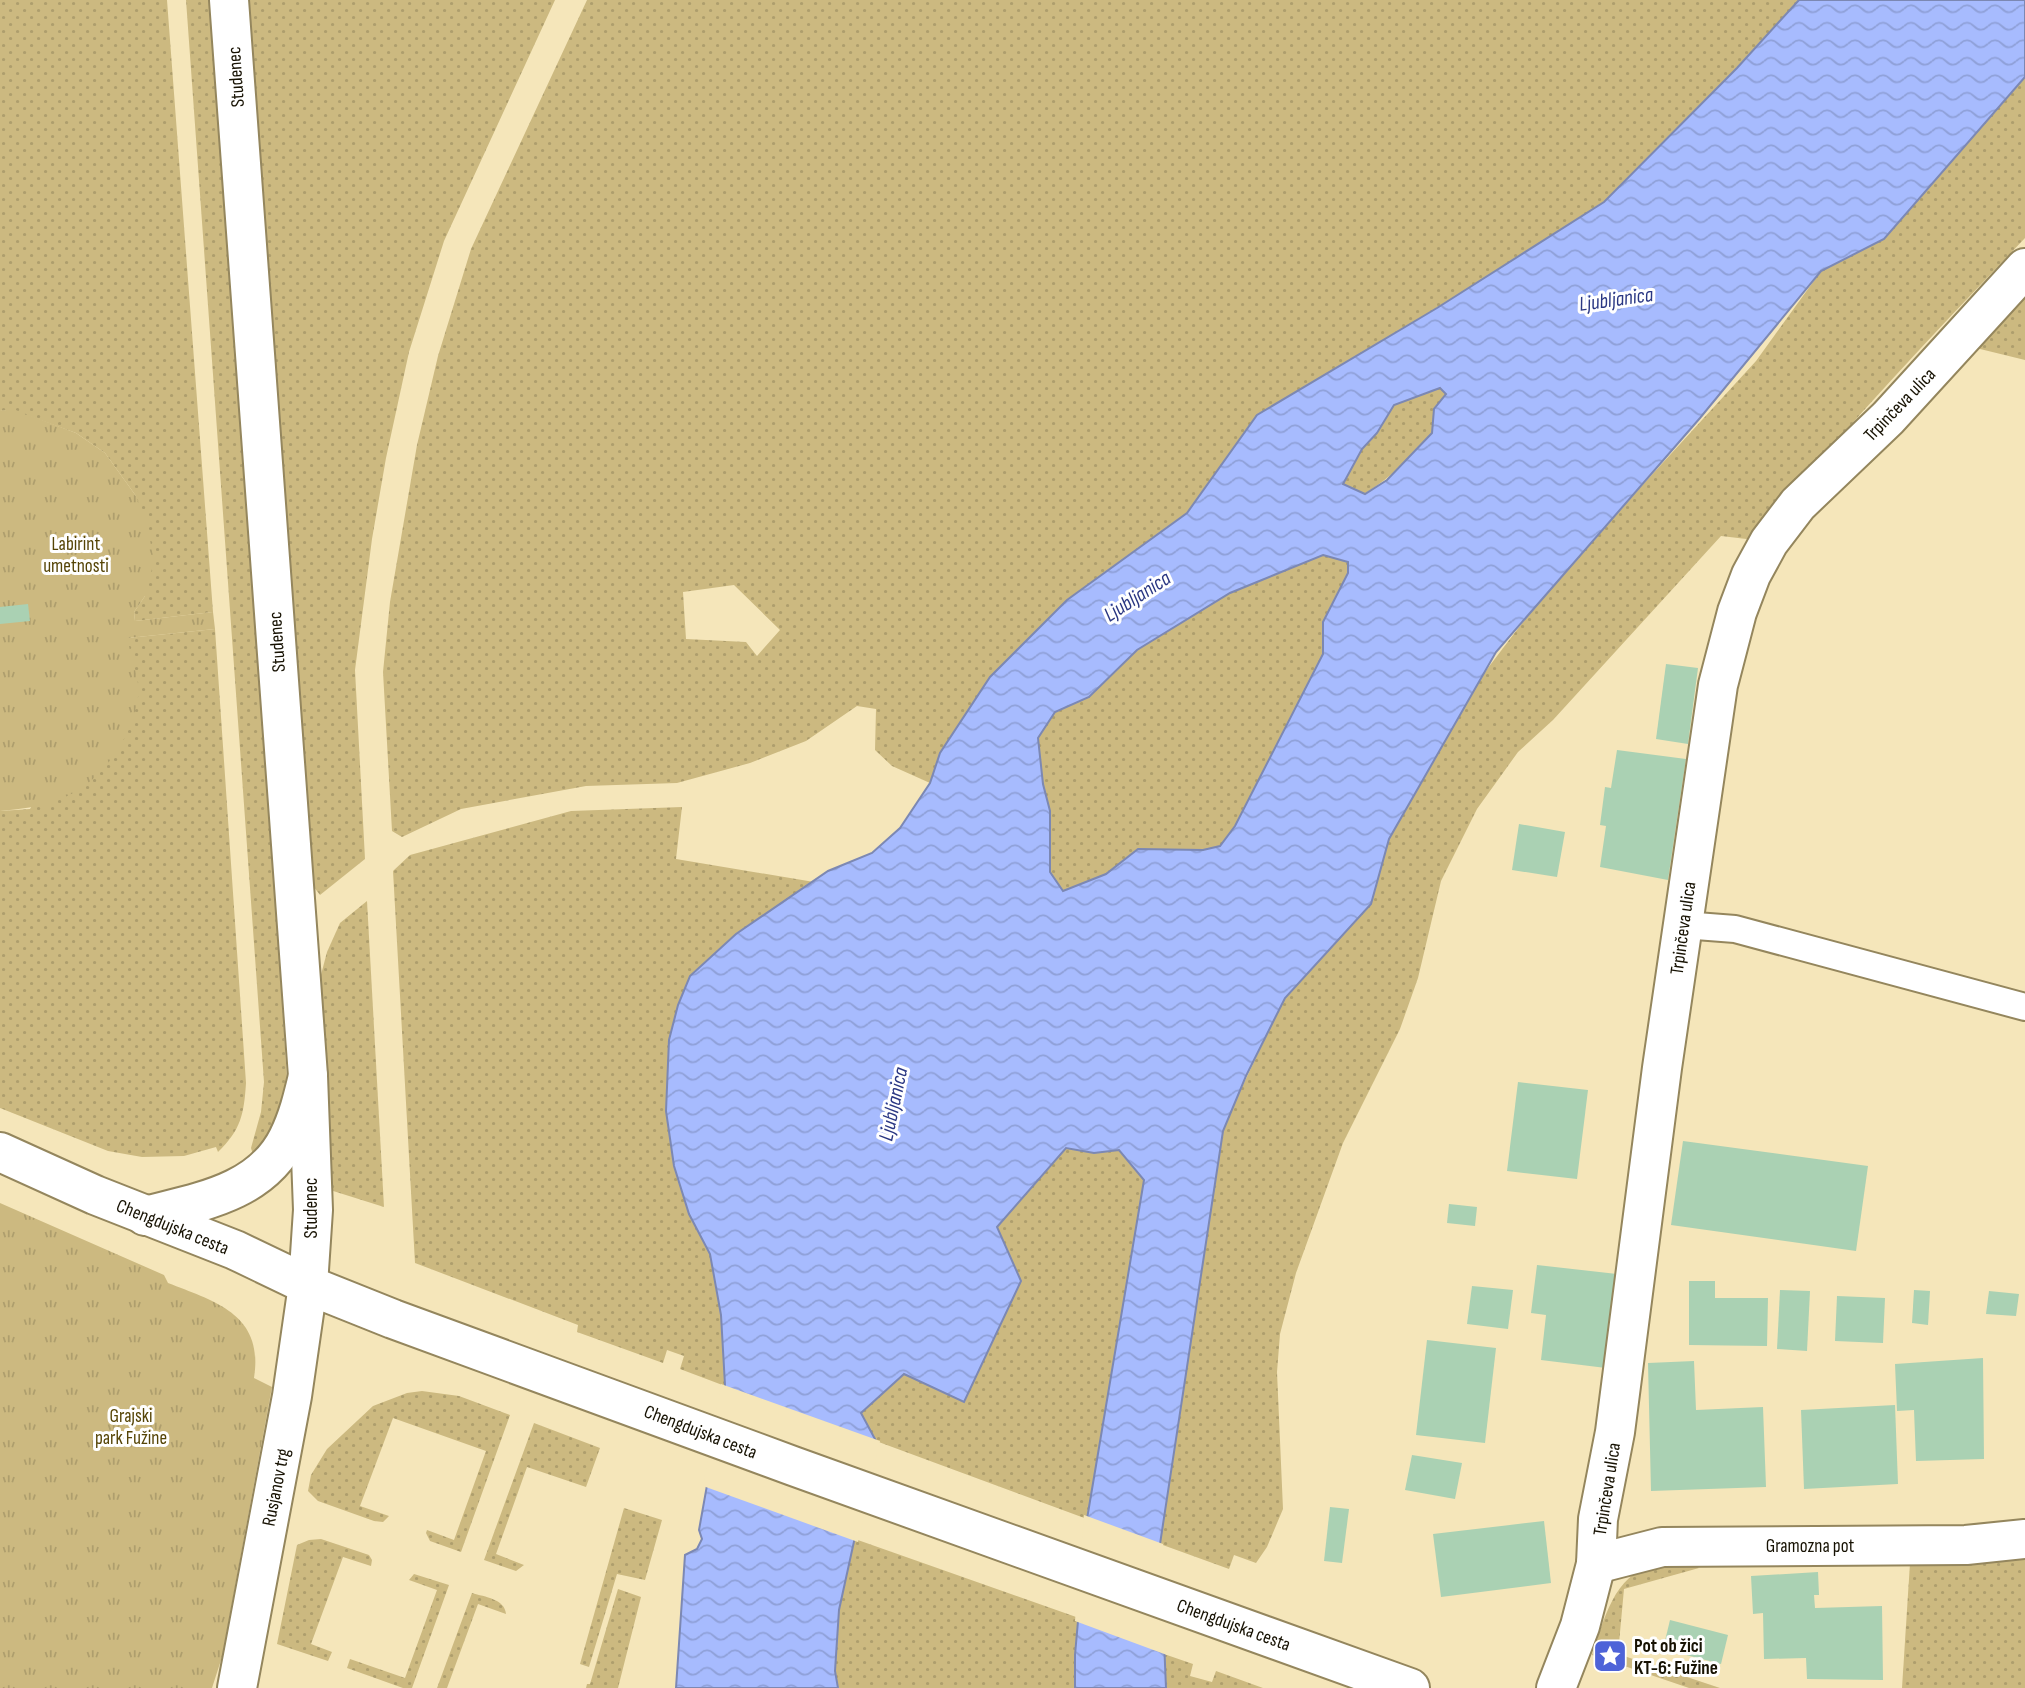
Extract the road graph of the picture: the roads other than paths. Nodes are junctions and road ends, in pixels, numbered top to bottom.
1 (229, 0) edge
2 (2025, 268) edge
3 (1683, 925) junction
4 (2025, 1007) edge
5 (308, 1076) junction
6 (0, 1152) edge
7 (145, 1216) junction
8 (308, 1285) junction
9 (2025, 1539) edge
10 (1597, 1564) junction
11 (237, 1688) edge
12 (1410, 1688) edge
13 (1556, 1688) edge

1 - 5 street, Studenec
2 - 3 street, Trpinčeva ulica
3 - 4 lane
3 - 10 street, Trpinčeva ulica
5 - 7 street
5 - 8 street, Studenec
6 - 7 street, Chengdujska cesta
7 - 8 street, Chengdujska cesta
8 - 11 street, Rusjanov trg
8 - 12 street, Chengdujska cesta
9 - 10 street, Gramozna pot
10 - 13 street, Trpinčeva ulica

